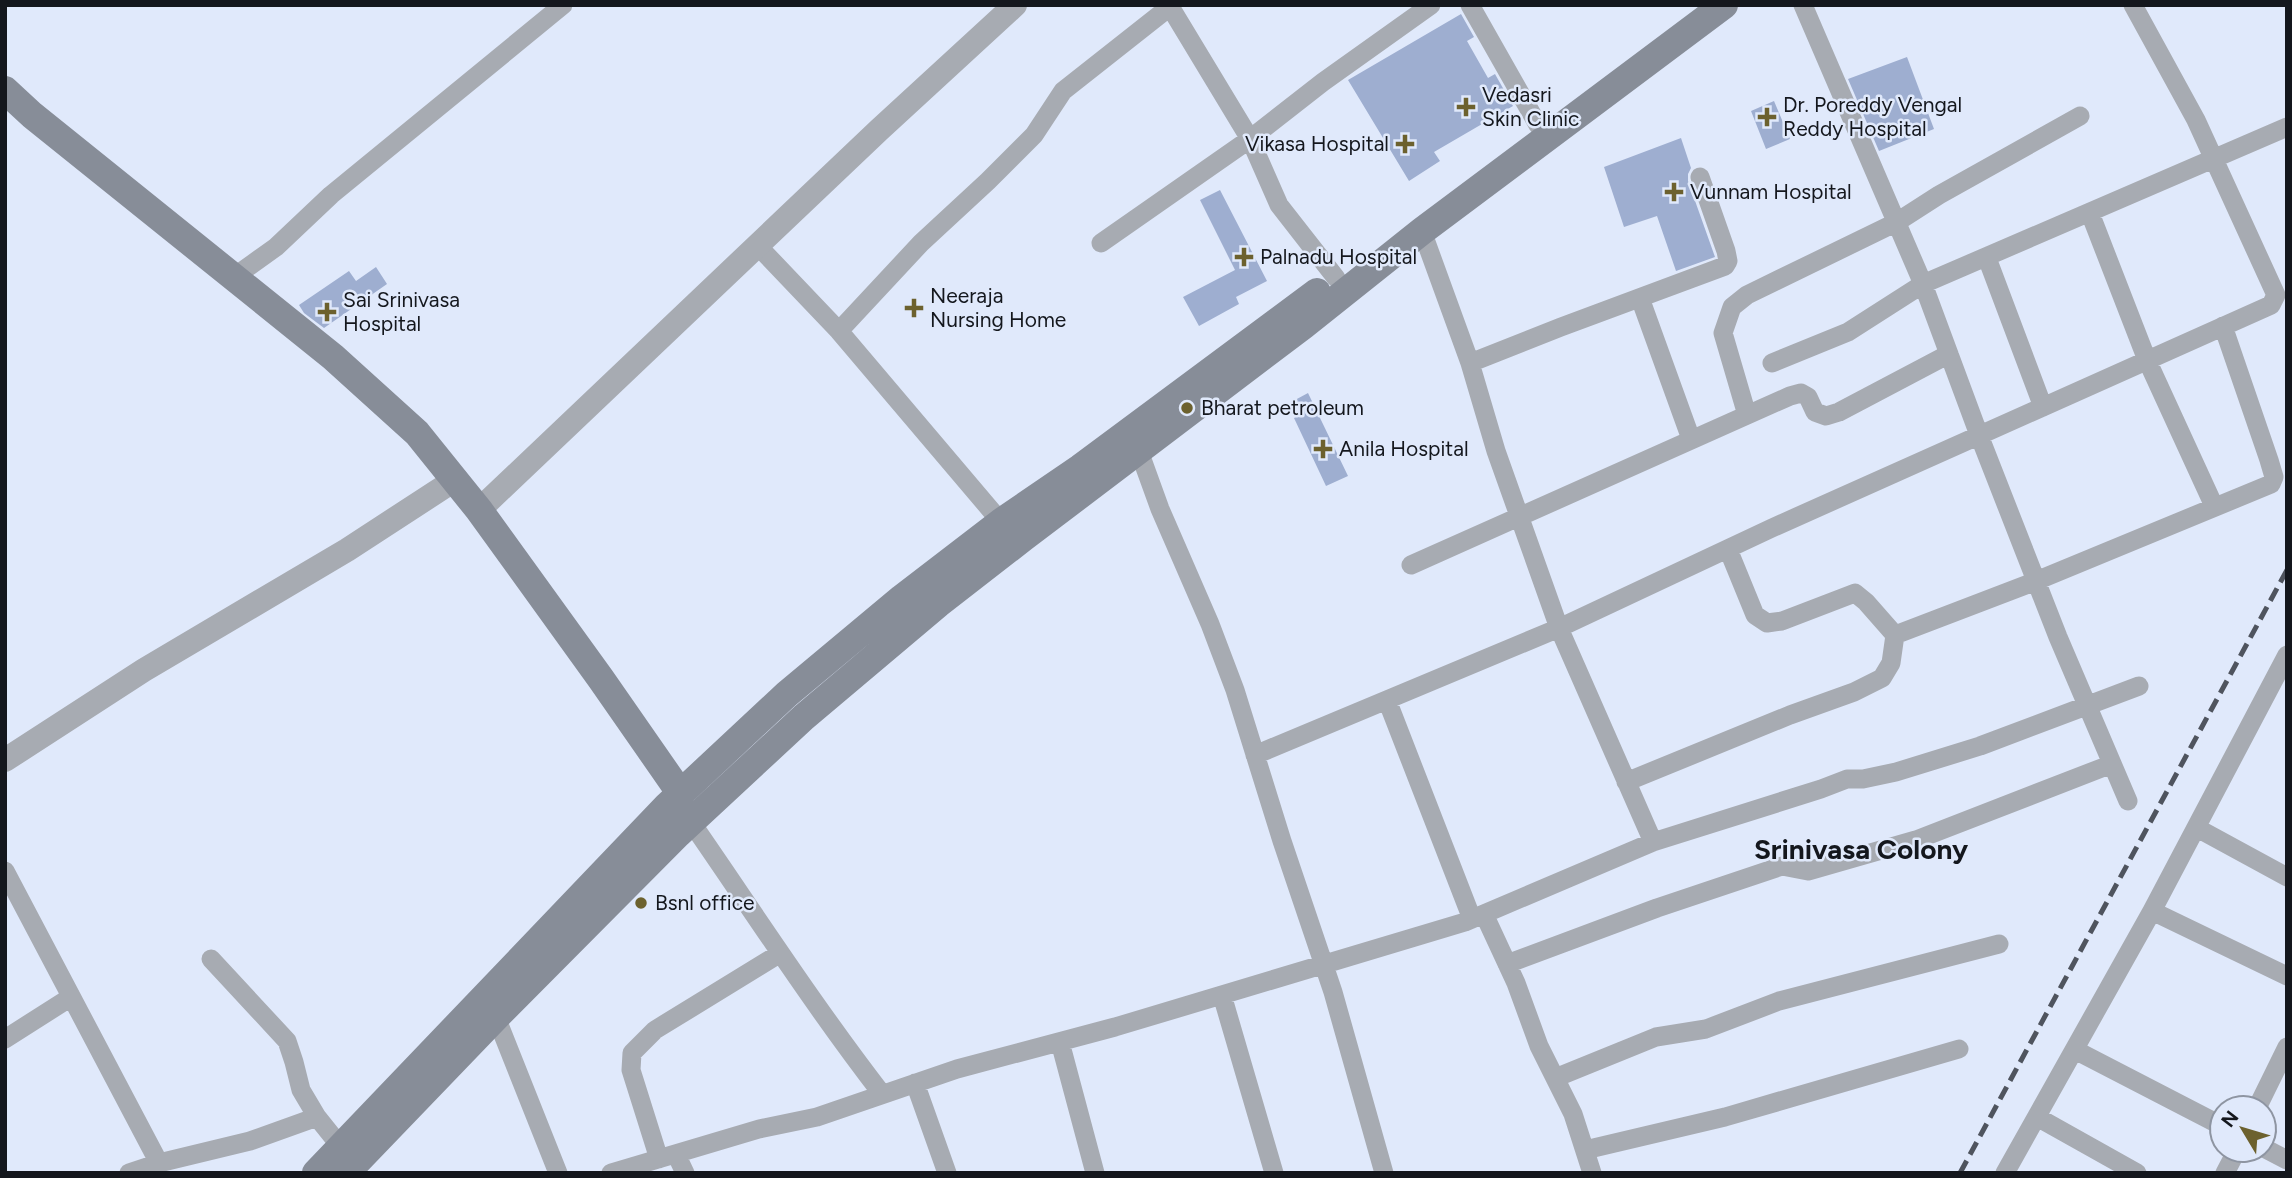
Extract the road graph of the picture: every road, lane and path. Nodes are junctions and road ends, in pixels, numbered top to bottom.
1 (563, 5) edge
2 (1015, 5) edge
3 (1431, 5) edge
4 (1470, 5) edge
5 (1691, 5) edge
6 (1724, 5) edge
7 (1803, 5) edge
8 (2133, 5) edge
9 (1170, 6) edge
10 (5, 90) edge
11 (2080, 116) dead end
12 (1538, 125) junction
13 (2287, 127) edge
14 (1250, 139) junction
15 (2213, 159) junction
16 (1700, 177) dead end
17 (2090, 213) junction
18 (1897, 222) junction
19 (1422, 231) junction
20 (1101, 243) dead end
21 (757, 245) junction
22 (1987, 258) junction
23 (234, 277) junction
24 (1336, 278) junction
25 (1923, 285) junction
26 (1640, 298) junction
27 (2223, 326) junction
28 (839, 331) junction
29 (1949, 355) junction
30 (2147, 360) junction
31 (1470, 363) junction
32 (1772, 363) dead end
33 (2043, 407) junction
34 (1747, 415) junction
35 (1979, 435) junction
36 (1692, 439) junction
37 (1139, 451) junction
38 (456, 479) junction
39 (2214, 506) junction
40 (479, 510) junction
41 (1519, 515) junction
42 (1001, 522) junction
43 (1728, 549) junction
44 (1411, 565) dead end
45 (2036, 581) junction
46 (1559, 628) junction
47 (1895, 635) junction
48 (2287, 655) edge
49 (2139, 686) dead end
50 (1387, 700) junction
51 (2088, 706) junction
52 (1255, 755) junction
53 (5, 760) edge
54 (2112, 764) junction
55 (1626, 782) junction
56 (681, 794) junction
57 (2128, 801) dead end
58 (685, 828) junction
59 (2197, 828) junction
60 (1653, 842) junction
61 (5, 871) edge
62 (2287, 877) edge
63 (2152, 911) junction
64 (1478, 917) junction
65 (1998, 944) dead end
66 (779, 954) junction
67 (211, 959) dead end
68 (1507, 964) junction
69 (1325, 965) junction
70 (2287, 976) edge
71 (1222, 995) junction
72 (71, 997) junction
73 (496, 1017) junction
74 (5, 1039) edge
75 (1060, 1042) junction
76 (2287, 1047) edge
77 (1959, 1049) dead end
78 (2075, 1051) junction
79 (1555, 1078) junction
80 (915, 1083) junction
81 (882, 1094) junction
82 (2264, 1094) edge
83 (317, 1117) junction
84 (2037, 1117) junction
85 (2208, 1119) edge
86 (1585, 1150) junction
87 (668, 1156) junction
88 (344, 1160) edge
89 (159, 1163) junction
90 (129, 1173) edge
91 (316, 1173) edge
92 (558, 1173) edge
93 (611, 1173) edge
94 (685, 1173) edge
95 (947, 1173) edge
96 (1095, 1173) edge
97 (1274, 1173) edge
98 (1384, 1173) edge
99 (1592, 1173) edge
100 (2005, 1173) edge
101 (2137, 1173) edge

1 - 23 street
2 - 21 street
3 - 14 street
4 - 12 street
5 - 12 main road
6 - 19 main road
7 - 18 street
8 - 15 street
9 - 14 street
9 - 28 street
10 - 23 main road
11 - 18 street
12 - 24 main road
13 - 15 street
14 - 20 street
14 - 24 street
15 - 17 street
15 - 27 street
16 - 26 street
17 - 22 street
17 - 30 street
18 - 25 street
18 - 34 street
19 - 31 street
19 - 37 main road
21 - 28 street
21 - 40 street
22 - 25 street
22 - 33 street
23 - 38 main road
24 - 42 main road
25 - 29 street
25 - 32 street
26 - 31 street
26 - 36 street
27 - 30 street
27 - 39 street
28 - 42 street
29 - 34 street
29 - 35 street
30 - 33 street
30 - 39 street
31 - 41 street
33 - 35 street
34 - 36 street
35 - 43 street
35 - 45 street
36 - 41 street
37 - 52 street
37 - 58 main road
38 - 40 main road
38 - 53 street
39 - 45 street
40 - 56 main road
41 - 44 street
41 - 46 street
42 - 56 main road
43 - 46 street
43 - 47 street
45 - 47 street
45 - 51 street
46 - 50 street
46 - 55 street
47 - 55 street
48 - 59 street
49 - 51 street
50 - 52 street
50 - 64 street
51 - 54 street
51 - 60 street
52 - 69 street
54 - 57 street
54 - 68 street
55 - 60 street
56 - 88 main road
58 - 66 street
58 - 73 main road
59 - 62 street
59 - 63 street
60 - 64 street
61 - 72 street
63 - 70 street
63 - 78 street
64 - 68 street
64 - 69 street
65 - 79 street
66 - 81 street
66 - 87 street
67 - 83 street
68 - 79 street
69 - 71 street
69 - 98 street
71 - 75 street
71 - 97 street
72 - 74 street
72 - 89 street
73 - 88 main road
73 - 92 street
75 - 80 street
75 - 96 street
76 - 82 street
77 - 86 street
78 - 84 street
78 - 85 street
79 - 86 street
80 - 81 street
80 - 95 street
81 - 87 street
83 - 88 street
83 - 89 street
84 - 100 street
84 - 101 street
86 - 99 street
87 - 93 street
87 - 94 street
88 - 91 main road
89 - 90 street

